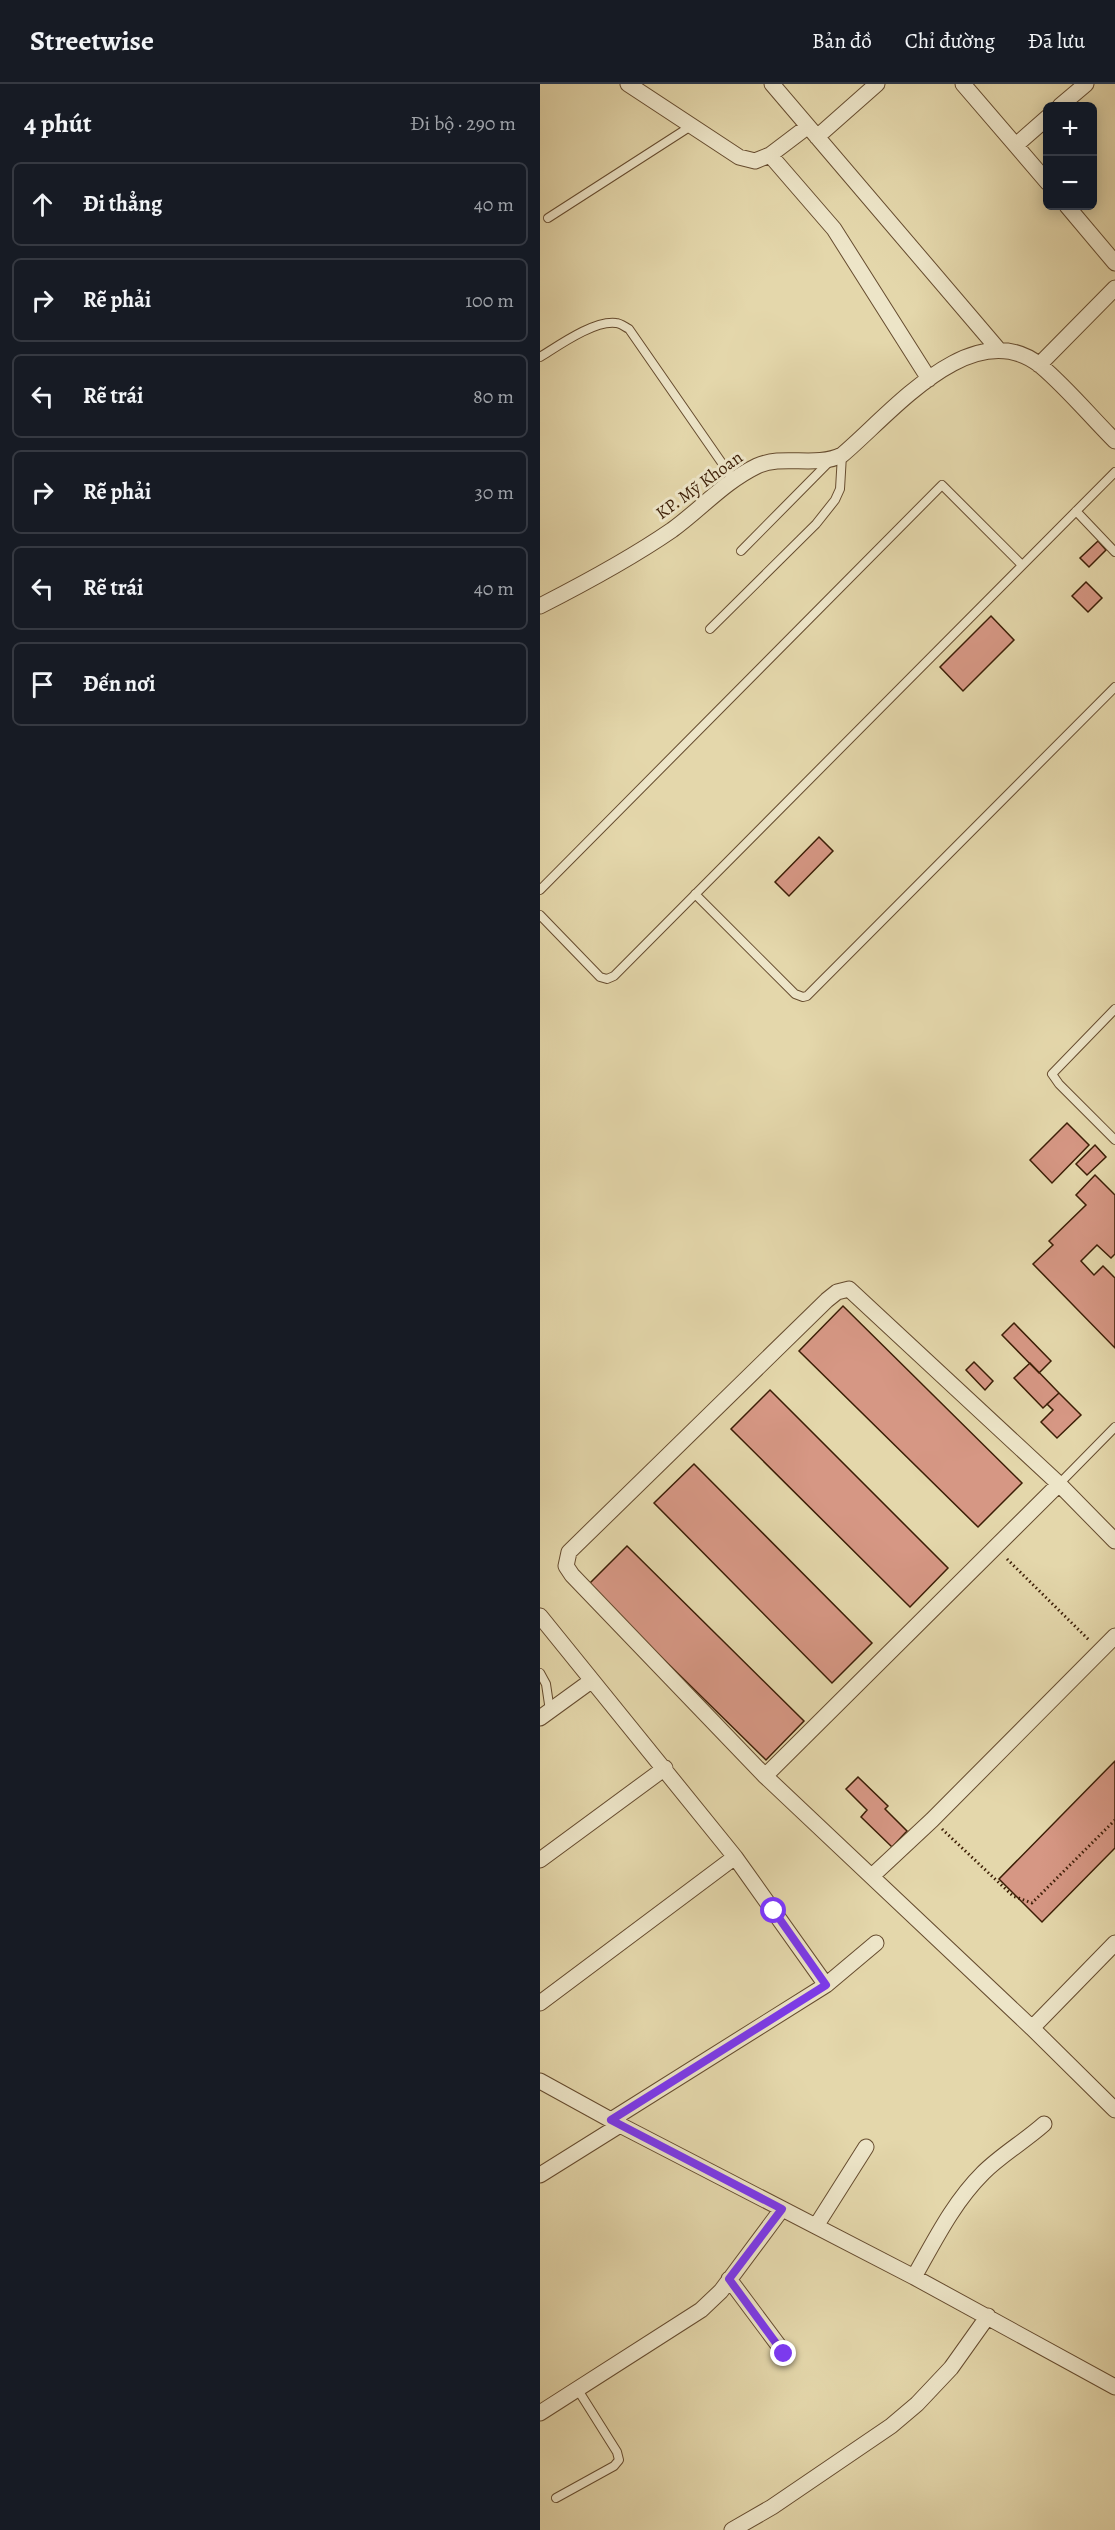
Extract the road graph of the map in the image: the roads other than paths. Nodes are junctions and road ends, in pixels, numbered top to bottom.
1 (628, 84) edge
2 (772, 84) edge
3 (877, 84) edge
4 (963, 84) edge
5 (1086, 84) edge
6 (1065, 102) edge
7 (1043, 121) edge
8 (691, 126) junction
9 (812, 132) junction
10 (1016, 145) junction
11 (770, 155) junction
12 (1043, 178) edge
13 (1070, 210) edge
14 (548, 218) dead end
15 (1115, 263) edge
16 (1115, 288) edge
17 (998, 350) junction
18 (540, 357) edge
19 (1039, 365) junction
20 (928, 379) junction
21 (1115, 441) edge
22 (836, 458) junction
23 (1115, 472) edge
24 (733, 479) junction
25 (1076, 512) junction
26 (741, 551) dead end
27 (1115, 552) edge
28 (1022, 566) junction
29 (540, 606) edge
30 (710, 628) dead end
31 (1115, 687) edge
32 (540, 890) edge
33 (695, 894) junction
34 (540, 915) edge
35 (1115, 1009) edge
36 (1115, 1140) edge
37 (1115, 1427) edge
38 (1059, 1484) junction
39 (1115, 1541) edge
40 (540, 1616) edge
41 (1115, 1636) edge
42 (540, 1673) edge
43 (591, 1681) junction
44 (545, 1714) edge
45 (665, 1768) junction
46 (765, 1776) junction
47 (735, 1857) junction
48 (540, 1860) edge
49 (872, 1876) junction
50 (876, 1943) dead end
51 (1115, 1943) edge
52 (826, 1985) junction
53 (540, 2002) edge
54 (1032, 2028) junction
55 (540, 2082) edge
56 (1115, 2110) edge
57 (615, 2123) junction
58 (1044, 2124) dead end
59 (866, 2146) dead end
60 (540, 2175) edge
61 (782, 2209) junction
62 (816, 2226) junction
63 (915, 2277) junction
64 (729, 2279) junction
65 (988, 2316) junction
66 (784, 2354) dead end
67 (1115, 2387) edge
68 (578, 2390) junction
69 (540, 2413) edge
70 (556, 2498) dead end
71 (732, 2530) edge

1 - 8 street
2 - 9 street
3 - 9 street
4 - 10 street
5 - 6 street
7 - 10 street
8 - 11 street
8 - 14 lane
9 - 11 street
9 - 17 street
10 - 12 street
11 - 20 street
13 - 15 street
16 - 19 street
17 - 19 street
17 - 20 street
18 - 24 lane
19 - 21 street
20 - 22 street
22 - 24 street, KP. Mỹ Khoan
22 - 26 lane
22 - 30 lane
23 - 25 lane
24 - 29 street, KP. Mỹ Khoan
25 - 27 lane
25 - 28 lane
28 - 32 lane
28 - 33 lane
31 - 33 lane
33 - 34 lane
35 - 36 lane
37 - 38 lane
38 - 39 street
38 - 46 street
38 - 46 street
40 - 43 street
41 - 49 street
42 - 44 lane
43 - 44 street
43 - 45 street
45 - 47 street
45 - 48 street
46 - 49 street
47 - 52 street
47 - 53 street
49 - 54 street
50 - 52 street
51 - 54 street
52 - 57 street
54 - 56 street
55 - 57 street
57 - 60 street
57 - 61 street
58 - 63 street
59 - 62 street
61 - 62 street
61 - 64 street
62 - 63 street
63 - 65 street
64 - 66 street
64 - 68 street
65 - 67 street
65 - 71 street
68 - 69 street
68 - 70 lane

